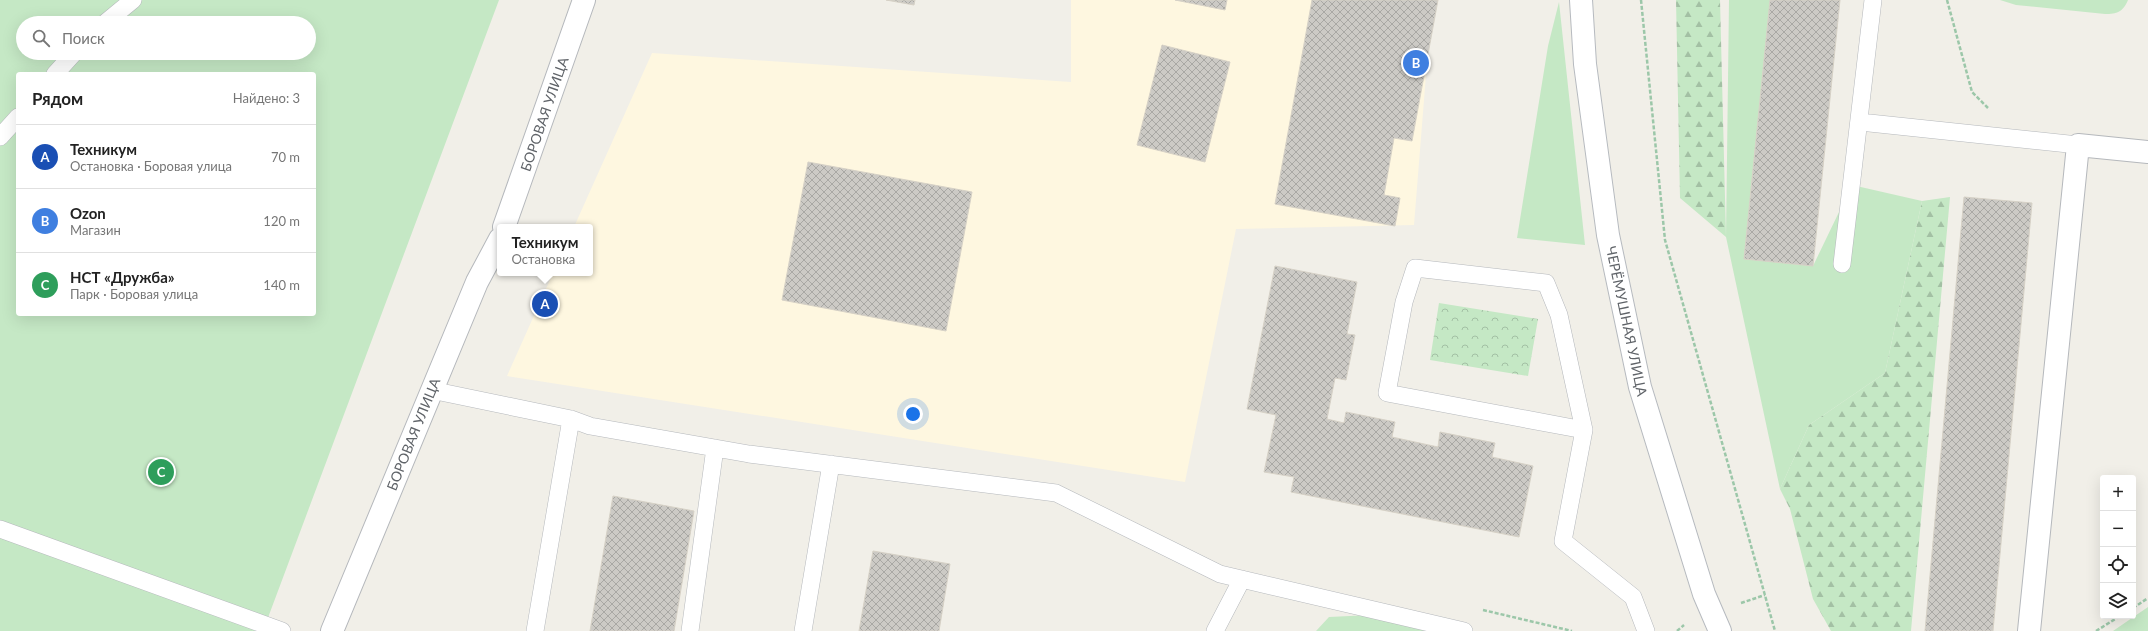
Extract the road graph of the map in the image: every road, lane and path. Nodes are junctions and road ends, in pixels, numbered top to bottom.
1 (584, 0) edge
2 (1581, 0) edge
3 (1641, 0) edge
4 (1873, 0) edge
5 (1947, 0) edge
6 (124, 3) edge
7 (112, 16) edge
8 (68, 60) edge
9 (58, 72) edge
10 (16, 119) edge
11 (1860, 122) junction
12 (0, 138) edge
13 (2019, 139) junction
14 (2078, 145) junction
15 (2148, 152) edge
16 (505, 224) edge
17 (497, 244) edge
18 (1842, 264) dead end
19 (431, 390) junction
20 (572, 419) junction
21 (1584, 430) junction
22 (715, 448) junction
23 (831, 464) junction
24 (0, 529) edge
25 (1242, 579) junction
26 (2148, 598) edge
27 (2136, 606) edge
28 (2115, 619) edge
29 (282, 631) edge
30 (332, 631) edge
31 (535, 631) edge
32 (690, 631) edge
33 (803, 631) edge
34 (1215, 631) edge
35 (1464, 631) edge
36 (1646, 631) edge
37 (1720, 631) edge
38 (1775, 631) edge
39 (2029, 631) edge
40 (2096, 631) edge

1 - 16 street, БОРОВАЯ УЛИЦА
2 - 37 street, ЧЕРЁМУШНАЯ УЛИЦА
3 - 38 path
4 - 11 lane
5 - 13 path
6 - 7 lane
8 - 9 lane
10 - 12 lane
11 - 13 lane
11 - 18 lane
13 - 14 lane
14 - 15 street
14 - 39 street
17 - 19 street, БОРОВАЯ УЛИЦА
19 - 20 lane
19 - 30 street, БОРОВАЯ УЛИЦА
20 - 22 lane
20 - 31 lane
21 - 21 lane
21 - 36 lane
22 - 23 lane
22 - 32 lane
23 - 25 lane
23 - 33 lane
24 - 29 lane
25 - 34 lane
25 - 35 lane
26 - 27 path
28 - 40 path

